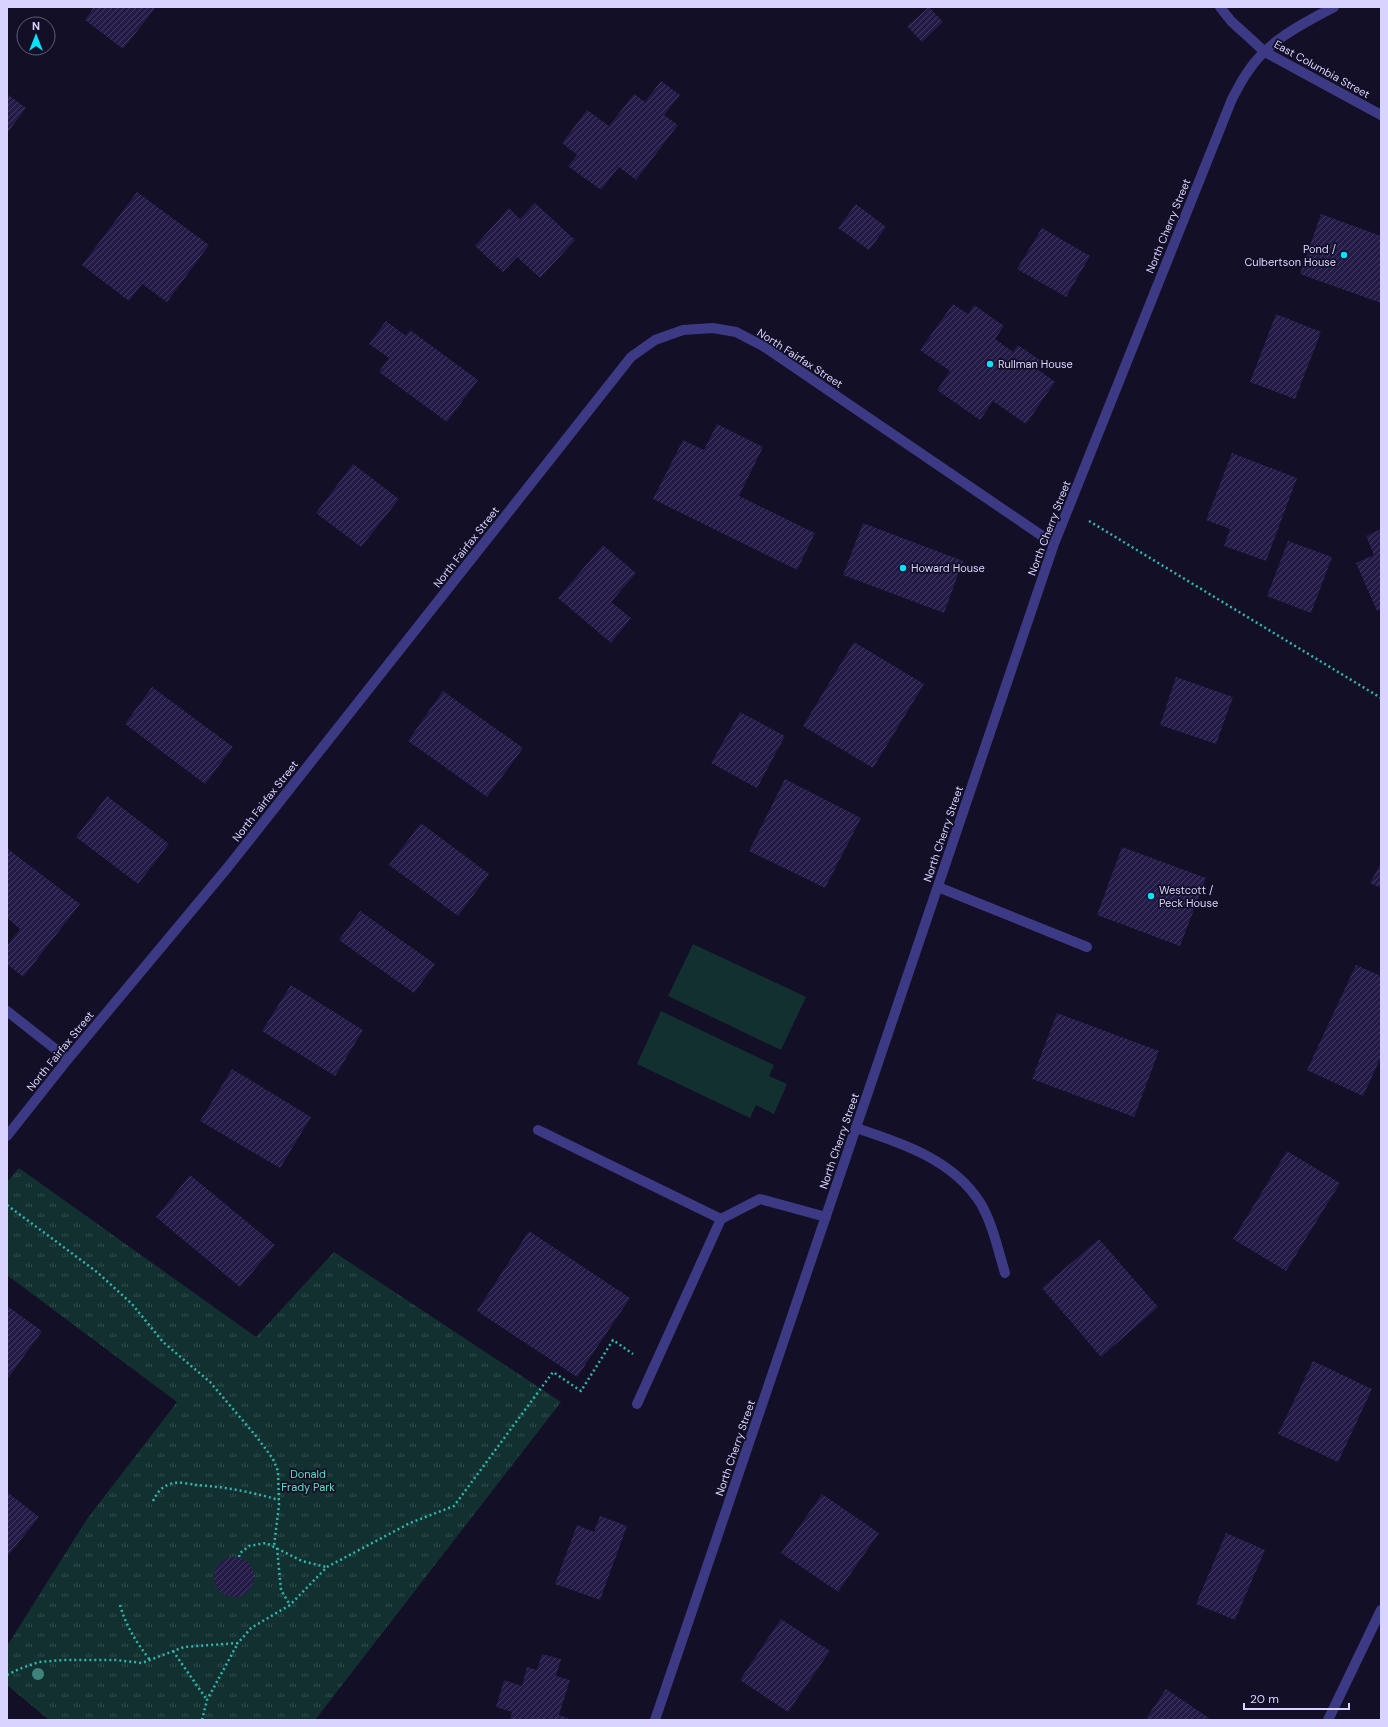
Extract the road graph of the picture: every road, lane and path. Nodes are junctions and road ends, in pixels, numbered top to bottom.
1 (1220, 7) edge
2 (1334, 7) edge
3 (1265, 52) junction
4 (1381, 116) edge
5 (1086, 519) dead end
6 (1054, 544) junction
7 (1381, 698) edge
8 (938, 887) junction
9 (1087, 947) dead end
10 (7, 1012) edge
11 (68, 1059) junction
12 (856, 1128) junction
13 (538, 1130) dead end
14 (7, 1135) edge
15 (7, 1205) edge
16 (826, 1217) junction
17 (721, 1219) junction
18 (1005, 1273) dead end
19 (653, 1368) junction
20 (637, 1404) dead end
21 (279, 1500) junction
22 (153, 1501) dead end
23 (274, 1546) junction
24 (277, 1548) junction
25 (239, 1557) dead end
26 (327, 1567) junction
27 (120, 1604) dead end
28 (290, 1604) junction
29 (1381, 1610) edge
30 (238, 1643) junction
31 (173, 1651) junction
32 (150, 1660) junction
33 (7, 1675) edge
34 (207, 1700) junction
35 (202, 1720) edge
36 (656, 1720) edge
37 (1328, 1720) edge

1 - 3 street, East Columbia Street
2 - 3 street, North Cherry Street
3 - 4 street, East Columbia Street
3 - 6 street, North Cherry Street
5 - 7 path
6 - 8 street, North Cherry Street
6 - 11 street, North Fairfax Street
8 - 9 street
8 - 12 street, North Cherry Street
10 - 11 street
11 - 14 street, North Fairfax Street
12 - 16 street, North Cherry Street
12 - 18 street
13 - 17 street
15 - 21 path
16 - 17 street
16 - 36 street, North Cherry Street
17 - 19 street
19 - 20 street
19 - 26 path
21 - 22 path
21 - 23 path
23 - 24 path
23 - 25 path
24 - 26 path
24 - 28 path
26 - 28 path
27 - 32 path
28 - 30 path
29 - 37 street
30 - 31 path
30 - 34 path
31 - 32 path
31 - 34 path
32 - 33 path
34 - 35 path

